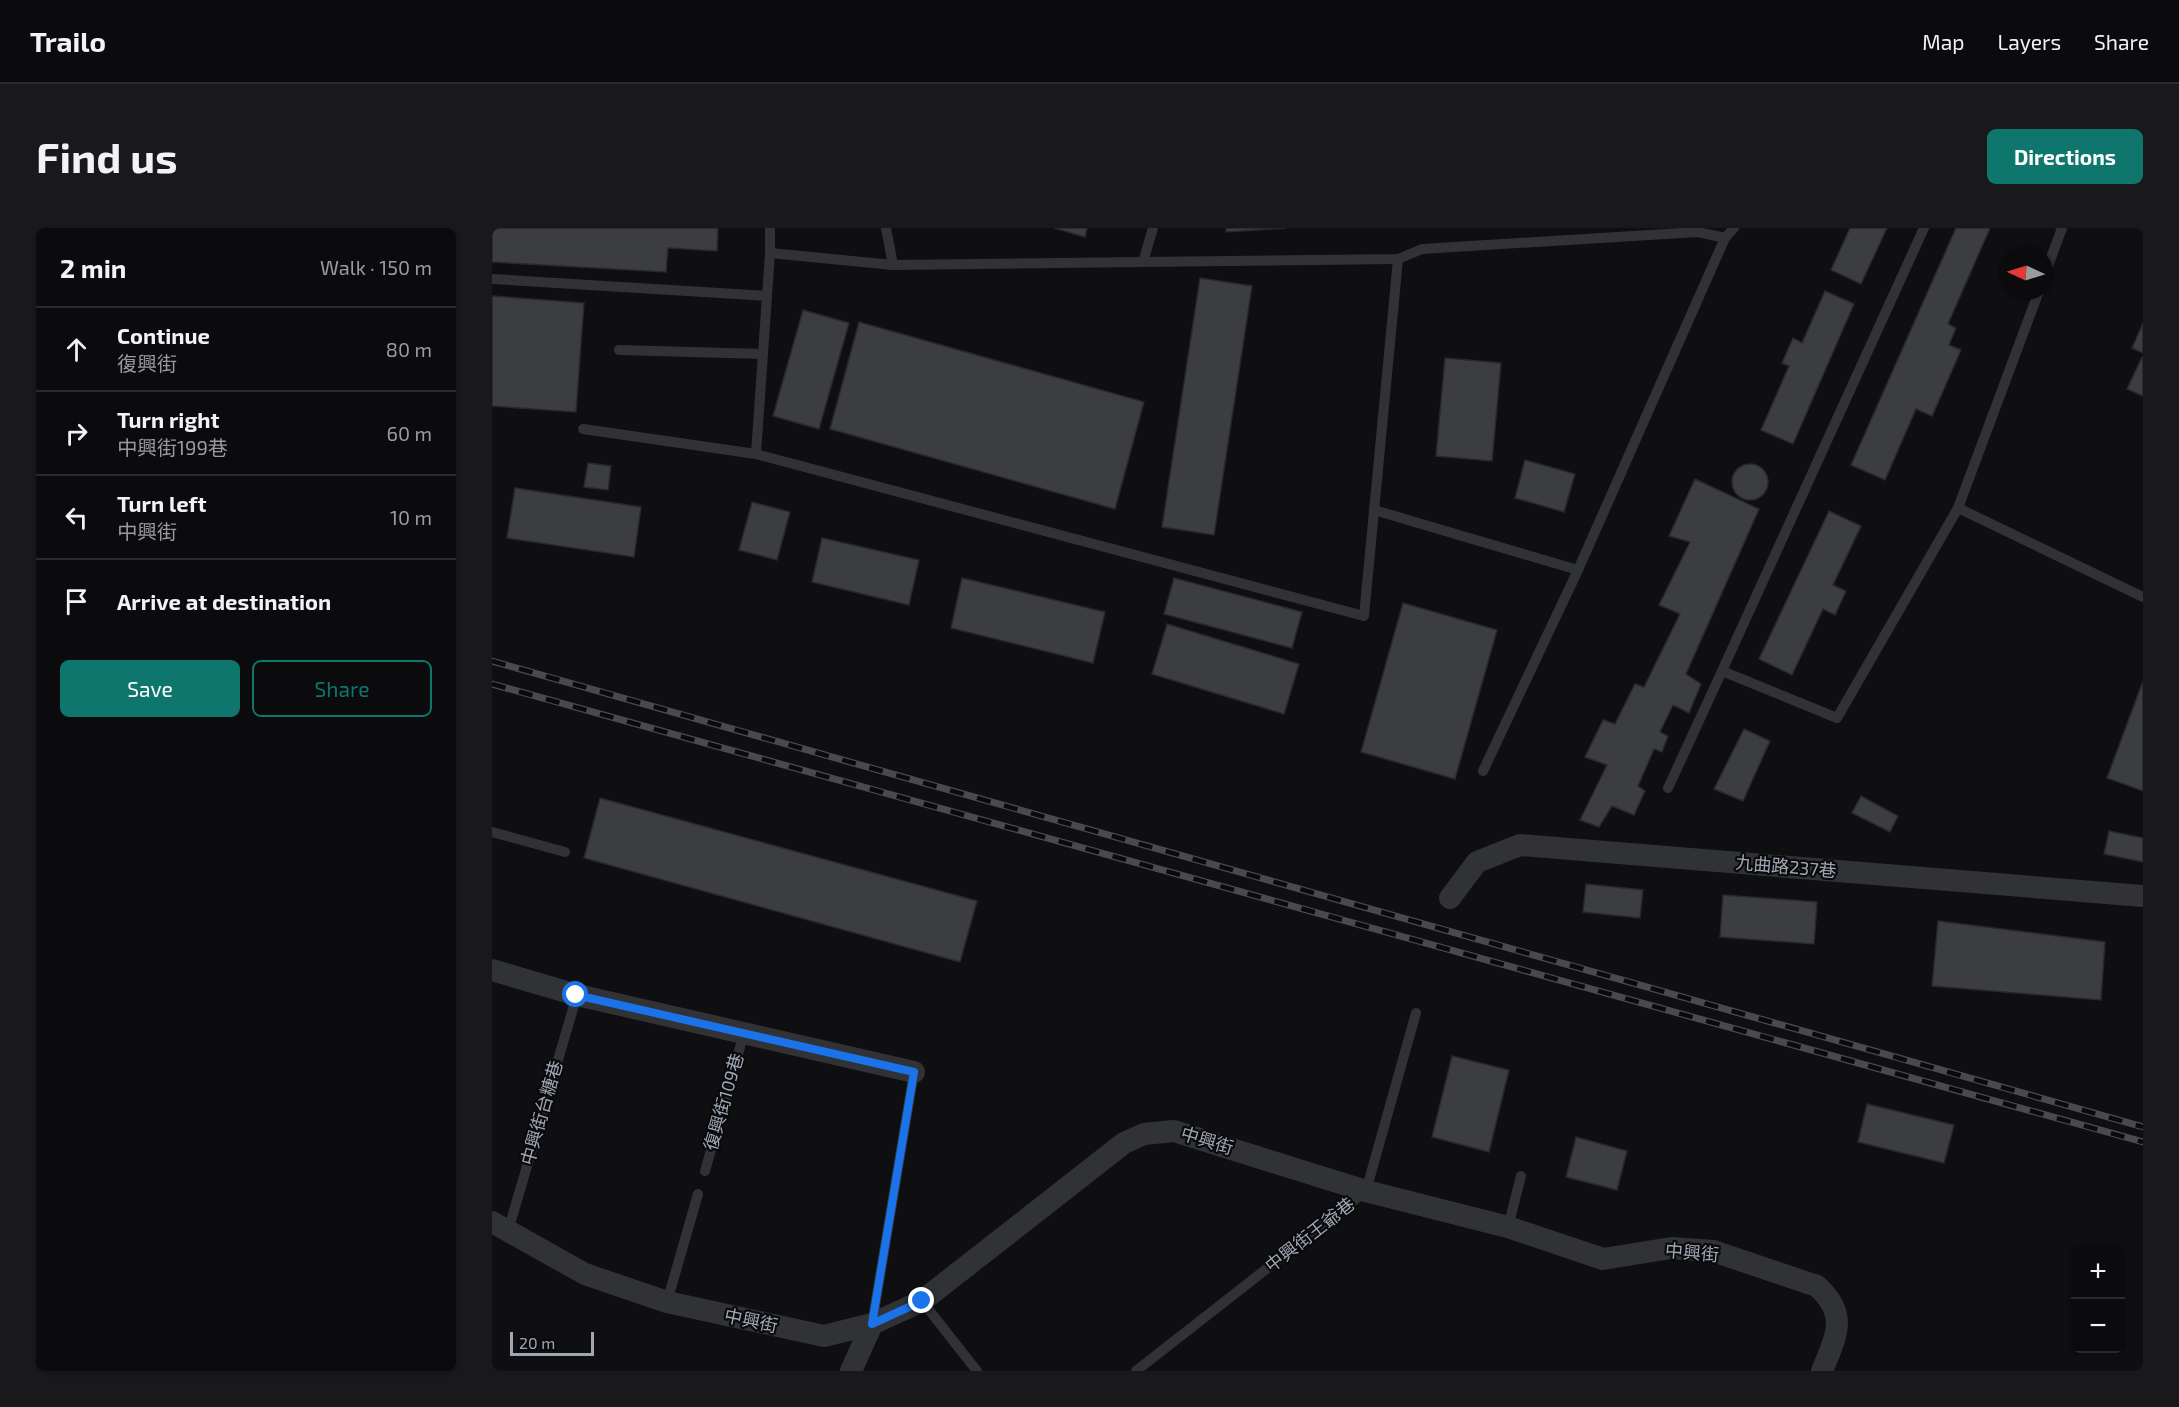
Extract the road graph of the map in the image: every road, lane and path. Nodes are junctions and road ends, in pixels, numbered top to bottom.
1 (770, 228) edge
2 (886, 228) edge
3 (1153, 228) edge
4 (1734, 228) edge
5 (1924, 228) edge
6 (2062, 228) edge
7 (1725, 238) junction
8 (2053, 252) edge
9 (770, 253) junction
10 (1398, 259) junction
11 (1143, 262) junction
12 (893, 265) junction
13 (492, 279) edge
14 (767, 296) junction
15 (2036, 300) edge
16 (619, 350) dead end
17 (763, 354) junction
18 (583, 429) dead end
19 (756, 454) junction
20 (1958, 508) junction
21 (1374, 510) junction
22 (1578, 570) junction
23 (2143, 597) edge
24 (1722, 672) junction
25 (1483, 771) dead end
26 (1668, 788) dead end
27 (492, 832) edge
28 (565, 852) dead end
29 (2143, 896) edge
30 (1450, 898) dead end
31 (492, 970) edge
32 (576, 995) junction
33 (1416, 1013) dead end
34 (744, 1033) junction
35 (914, 1072) joint
36 (705, 1171) dead end
37 (1521, 1176) dead end
38 (1366, 1191) junction
39 (698, 1194) dead end
40 (500, 1227) edge
41 (1508, 1227) junction
42 (922, 1301) junction
43 (667, 1302) junction
44 (872, 1324) junction
45 (851, 1371) edge
46 (977, 1371) edge
47 (1136, 1371) edge
48 (1822, 1371) edge

1 - 9 lane
2 - 12 lane
3 - 11 lane
4 - 7 lane
5 - 24 lane
6 - 8 lane
7 - 10 lane
7 - 22 lane
9 - 12 lane
9 - 14 lane
10 - 11 lane
10 - 21 lane
11 - 12 lane
13 - 14 lane
14 - 17 lane
15 - 20 lane
16 - 17 lane
17 - 19 lane
18 - 19 lane
19 - 21 lane
20 - 23 lane
20 - 24 lane
21 - 22 lane
22 - 25 lane
24 - 26 lane
27 - 28 lane
29 - 30 street, 九曲路237巷
31 - 32 street
32 - 34 street
32 - 40 lane, 中興街台糖巷
33 - 38 lane, 中興街王爺巷
34 - 35 street
34 - 36 lane, 復興街109巷
35 - 44 lane
37 - 41 lane
38 - 41 street, 中興街
38 - 42 street, 中興街
38 - 47 lane, 中興街王爺巷
39 - 43 lane
40 - 43 street, 中興街
41 - 48 street, 中興街
42 - 44 street, 中興街
42 - 46 lane
43 - 44 street, 中興街
44 - 45 street

